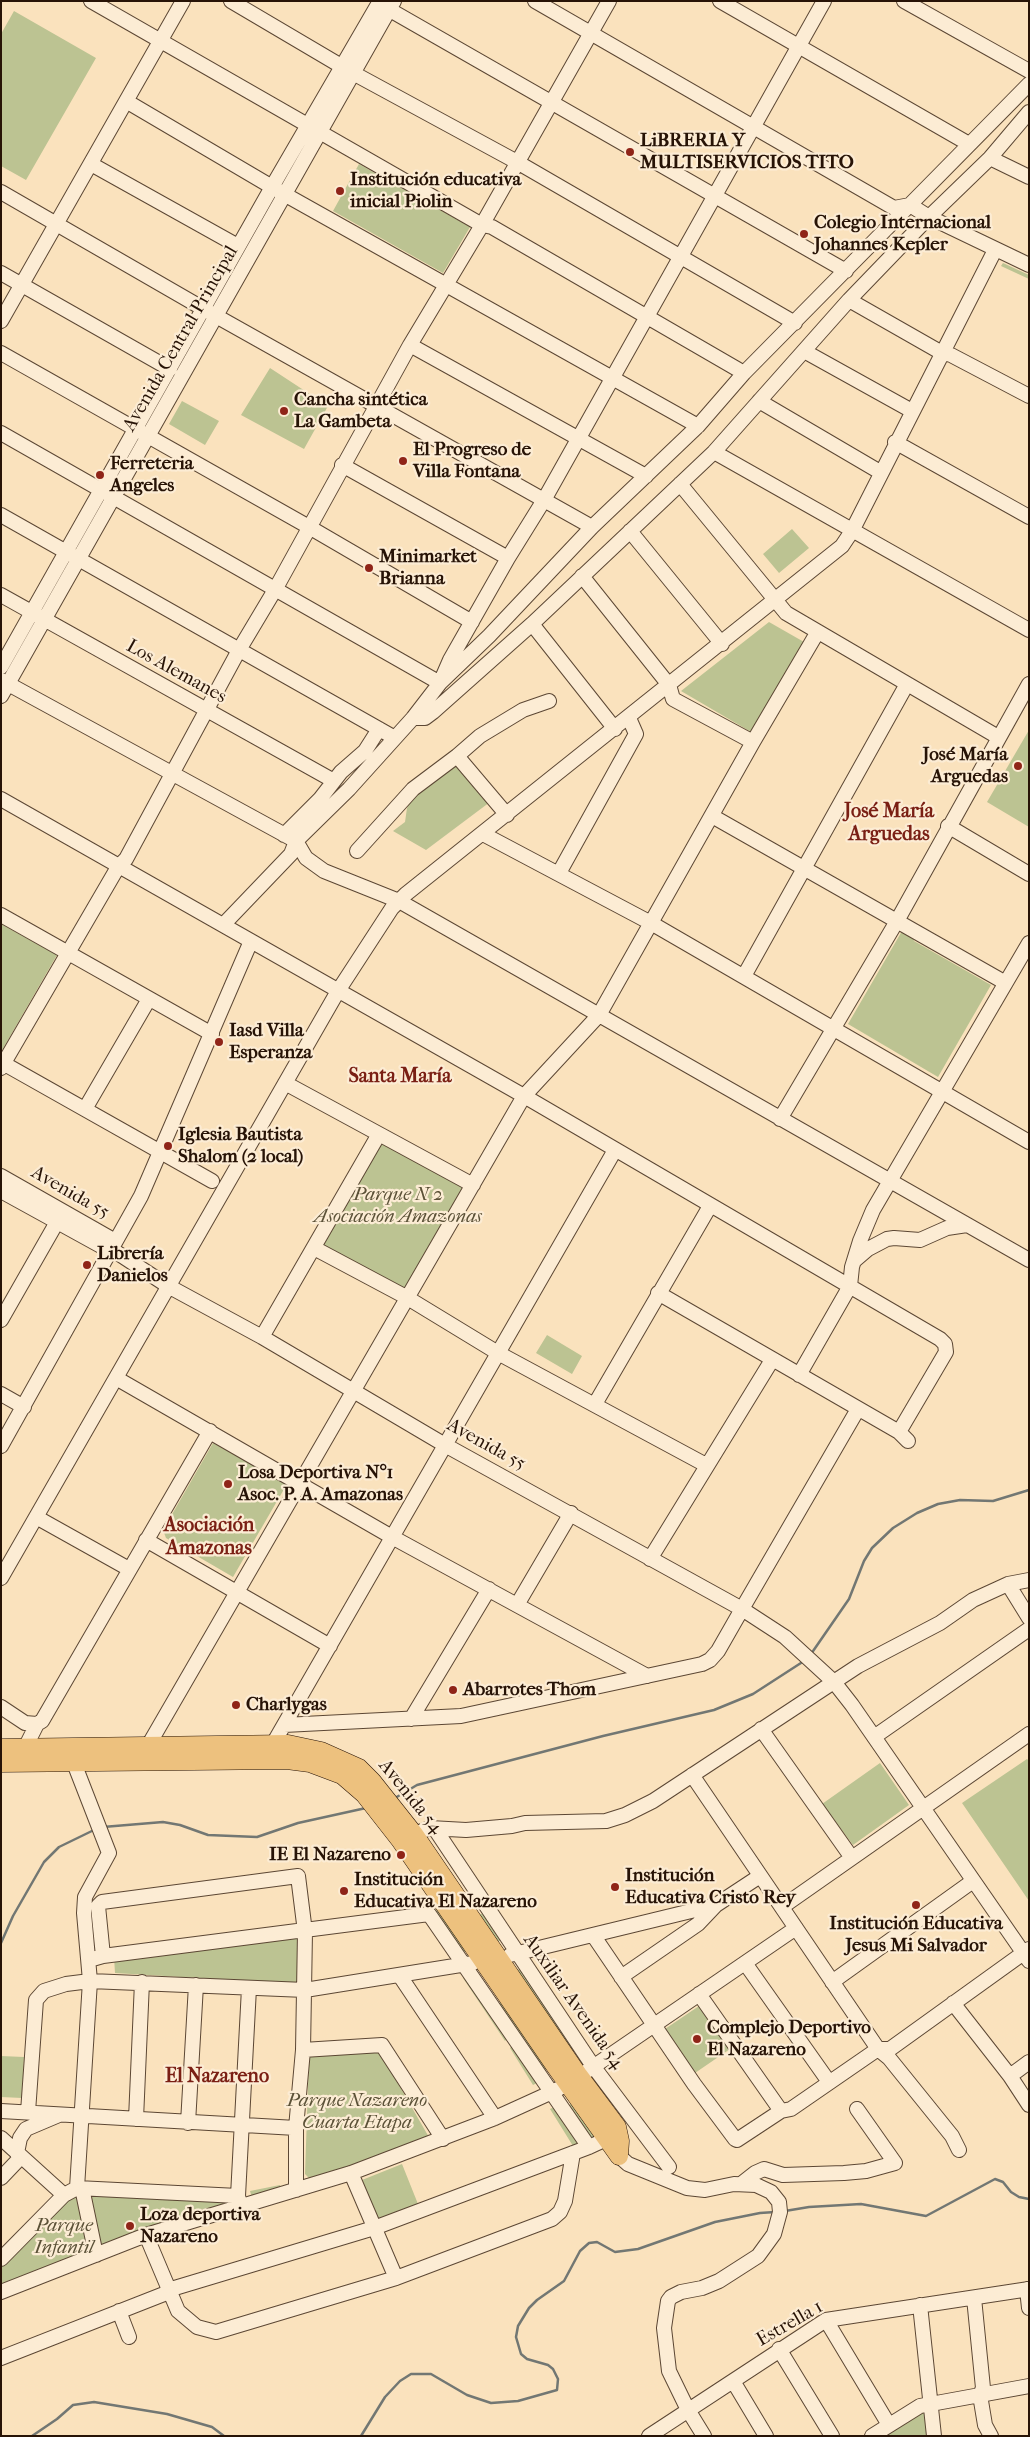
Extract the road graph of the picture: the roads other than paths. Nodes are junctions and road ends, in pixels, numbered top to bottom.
1 (90, 1) edge
2 (183, 1) edge
3 (231, 1) edge
4 (535, 1) edge
5 (609, 1) edge
6 (720, 1) edge
7 (824, 1) edge
8 (904, 1) edge
9 (383, 3) edge
10 (591, 32) junction
11 (161, 41) junction
12 (799, 46) junction
13 (348, 69) junction
14 (1029, 71) edge
15 (1029, 84) edge
16 (551, 100) junction
17 (126, 101) junction
18 (1029, 112) edge
19 (754, 126) junction
20 (314, 129) junction
21 (969, 144) junction
22 (990, 158) junction
23 (517, 162) junction
24 (91, 164) junction
25 (1029, 177) edge
26 (272, 187) junction
27 (1, 192) edge
28 (284, 194) junction
29 (714, 195) junction
30 (910, 205) junction
31 (929, 217) junction
32 (57, 224) junction
33 (482, 225) junction
34 (238, 246) junction
35 (995, 250) junction
36 (680, 257) junction
37 (1029, 265) edge
38 (846, 271) junction
39 (1, 273) edge
40 (22, 285) junction
41 (447, 285) junction
42 (849, 300) junction
43 (210, 312) junction
44 (647, 317) junction
45 (1, 321) edge
46 (795, 323) junction
47 (410, 345) junction
48 (804, 351) junction
49 (1, 353) edge
50 (942, 353) junction
51 (170, 369) junction
52 (744, 373) junction
53 (612, 377) junction
54 (1029, 396) edge
55 (759, 401) junction
56 (376, 406) junction
57 (912, 411) junction
58 (698, 426) junction
59 (142, 432) junction
60 (1, 434) edge
61 (578, 437) junction
62 (895, 442) junction
63 (714, 452) junction
64 (342, 466) junction
65 (880, 472) junction
66 (646, 476) junction
67 (680, 484) junction
68 (100, 490) junction
69 (112, 498) junction
70 (544, 500) junction
71 (1, 515) edge
72 (1029, 517) edge
73 (309, 527) junction
74 (592, 527) junction
75 (630, 531) junction
76 (852, 531) junction
77 (65, 551) junction
78 (78, 558) junction
79 (508, 558) junction
80 (582, 576) junction
81 (276, 588) junction
82 (1, 595) edge
83 (776, 599) junction
84 (38, 616) junction
85 (472, 622) junction
86 (532, 624) junction
87 (1029, 630) edge
88 (817, 632) junction
89 (722, 644) junction
90 (239, 650) junction
91 (1, 667) edge
92 (440, 683) junction
93 (907, 684) junction
94 (1029, 684) edge
95 (669, 685) junction
96 (4, 687) edge
97 (549, 701) dead end
98 (206, 710) junction
99 (413, 718) junction
100 (629, 718) junction
101 (379, 729) junction
102 (615, 729) junction
103 (395, 738) junction
104 (998, 738) junction
105 (753, 742) junction
106 (457, 756) junction
107 (172, 775) junction
108 (334, 781) junction
109 (1, 799) edge
110 (507, 815) junction
111 (712, 816) junction
112 (948, 826) junction
113 (483, 834) junction
114 (290, 838) junction
115 (357, 851) dead end
116 (118, 867) junction
117 (804, 867) junction
118 (559, 873) junction
119 (1029, 874) edge
120 (399, 901) junction
121 (1, 915) edge
122 (897, 921) junction
123 (652, 923) junction
124 (223, 925) junction
125 (251, 941) junction
126 (1029, 943) edge
127 (68, 952) junction
128 (744, 976) junction
129 (1004, 982) junction
130 (338, 991) junction
131 (149, 999) junction
132 (599, 1015) junction
133 (834, 1029) junction
134 (212, 1034) junction
135 (2, 1065) edge
136 (285, 1083) junction
137 (943, 1092) junction
138 (524, 1096) junction
139 (85, 1109) junction
140 (780, 1120) junction
141 (379, 1134) junction
142 (1029, 1142) edge
143 (615, 1150) junction
144 (162, 1152) junction
145 (1, 1176) edge
146 (212, 1181) dead end
147 (889, 1181) junction
148 (473, 1185) junction
149 (2, 1194) edge
150 (710, 1206) junction
151 (57, 1222) junction
152 (967, 1225) junction
153 (314, 1248) junction
154 (113, 1250) junction
155 (854, 1260) junction
156 (1029, 1260) edge
157 (168, 1286) junction
158 (850, 1286) junction
159 (658, 1293) junction
160 (406, 1297) junction
161 (1, 1320) edge
162 (262, 1337) junction
163 (498, 1353) junction
164 (772, 1360) junction
165 (799, 1375) junction
166 (116, 1378) junction
167 (352, 1390) junction
168 (1, 1394) edge
169 (595, 1404) junction
170 (24, 1407) junction
171 (858, 1409) junction
172 (210, 1431) junction
173 (445, 1445) junction
174 (1, 1446) edge
175 (706, 1466) junction
176 (300, 1483) junction
177 (571, 1513) junction
178 (36, 1517) junction
179 (392, 1537) junction
180 (146, 1540) junction
181 (650, 1559) junction
182 (128, 1569) junction
183 (1, 1578) edge
184 (1029, 1580) edge
185 (1008, 1584) junction
186 (489, 1590) junction
187 (238, 1592) junction
188 (517, 1605) junction
189 (742, 1610) junction
190 (1029, 1618) edge
191 (1029, 1629) edge
192 (330, 1646) junction
193 (647, 1676) junction
194 (834, 1682) junction
195 (1, 1707) edge
196 (411, 1718) junction
197 (37, 1724) junction
198 (284, 1725) junction
199 (761, 1729) junction
200 (1029, 1734) edge
201 (874, 1736) junction
202 (273, 1744) junction
203 (148, 1746) junction
204 (1, 1748) edge
205 (21, 1755) junction
206 (1, 1763) edge
207 (74, 1763) junction
208 (692, 1776) junction
209 (922, 1808) junction
210 (435, 1829) junction
211 (414, 1834) junction
212 (852, 1858) junction
213 (760, 1876) junction
214 (973, 1881) junction
215 (716, 1905) junction
216 (782, 1907) junction
217 (796, 1928) junction
218 (306, 1932) junction
219 (593, 1936) junction
220 (518, 1953) junction
221 (1027, 1954) edge
222 (103, 1956) junction
223 (491, 1959) junction
224 (89, 1960) junction
225 (746, 1963) junction
226 (464, 1965) junction
227 (400, 1976) junction
228 (621, 1977) junction
229 (90, 1981) junction
230 (142, 1982) junction
231 (832, 1982) junction
232 (196, 1985) junction
233 (249, 1988) junction
234 (305, 1990) junction
235 (699, 1994) junction
236 (953, 2003) junction
237 (653, 2024) junction
238 (878, 2049) junction
239 (303, 2050) junction
240 (1029, 2062) edge
241 (580, 2075) junction
242 (1010, 2076) junction
243 (829, 2082) junction
244 (550, 2093) junction
245 (1029, 2105) edge
246 (857, 2109) dead end
247 (1, 2111) edge
248 (782, 2111) junction
249 (28, 2112) junction
250 (60, 2115) junction
251 (82, 2116) junction
252 (494, 2118) junction
253 (136, 2119) junction
254 (188, 2123) junction
255 (242, 2125) junction
256 (296, 2128) junction
257 (613, 2136) junction
258 (1, 2138) edge
259 (442, 2139) junction
260 (589, 2147) junction
261 (959, 2150) dead end
262 (573, 2153) junction
263 (19, 2155) junction
264 (619, 2156) joint
265 (669, 2167) dead end
266 (351, 2173) junction
267 (1, 2178) edge
268 (741, 2184) junction
269 (80, 2188) junction
270 (296, 2190) junction
271 (64, 2195) junction
272 (239, 2201) junction
273 (374, 2228) junction
274 (146, 2235) junction
275 (96, 2254) junction
276 (1, 2259) edge
277 (396, 2278) junction
278 (1028, 2289) edge
279 (168, 2290) junction
280 (1, 2292) edge
281 (974, 2298) junction
282 (920, 2305) junction
283 (1029, 2308) edge
284 (119, 2311) junction
285 (826, 2320) junction
286 (129, 2337) dead end
287 (779, 2349) junction
288 (1, 2358) edge
289 (733, 2381) junction
290 (1028, 2388) edge
291 (980, 2395) junction
292 (930, 2403) junction
293 (688, 2410) junction
294 (889, 2425) junction
295 (649, 2436) edge
296 (704, 2436) edge
297 (766, 2436) edge
298 (832, 2436) edge
299 (872, 2436) edge
300 (934, 2436) edge
301 (992, 2436) edge

1 - 11 street
2 - 11 street
3 - 13 street
4 - 10 street
5 - 10 street
6 - 12 street
7 - 12 street
8 - 14 street
9 - 13 street, Avenida Central Principal
9 - 16 street
10 - 16 street
10 - 19 street
11 - 17 street
11 - 20 street
12 - 19 street
12 - 21 street
13 - 20 street, Avenida Central Principal
13 - 23 street
15 - 21 street
16 - 23 street
16 - 29 street
17 - 24 street
17 - 26 street
18 - 22 street
19 - 29 street
19 - 30 street
20 - 26 street, Avenida Central Principal
20 - 28 street, Avenida Central Principal
20 - 33 street
21 - 30 street
22 - 25 street
22 - 31 street
23 - 33 street
23 - 36 street
24 - 32 street
24 - 34 street
26 - 28 street
26 - 34 street, Avenida Central Principal
27 - 32 street
28 - 41 street
28 - 43 street, Avenida Central Principal
29 - 36 street
29 - 38 street
30 - 31 street
30 - 38 street
31 - 35 street
31 - 42 street
32 - 40 street
32 - 43 street
33 - 41 street
33 - 44 street
34 - 43 street, Avenida Central Principal
35 - 37 street
35 - 50 street
36 - 44 street
36 - 46 street
38 - 46 street
39 - 40 street
40 - 45 street
40 - 51 street
41 - 47 street
41 - 53 street
42 - 48 street
42 - 50 street
43 - 51 street, Avenida Central Principal
43 - 56 street
43 - 59 street, Avenida Central Principal
44 - 52 street
44 - 53 street
46 - 52 street
47 - 56 street
47 - 61 street
48 - 55 street
48 - 57 street
49 - 59 street
50 - 54 street
50 - 57 street
51 - 59 street, Avenida Central Principal
52 - 58 street
53 - 58 street
53 - 61 street
55 - 63 street
55 - 65 street
56 - 64 street
56 - 70 street
57 - 62 street
58 - 66 street
59 - 68 street, Avenida Central Principal
59 - 69 street, Avenida Central Principal
59 - 73 street
60 - 68 street
61 - 66 street
61 - 70 street
62 - 65 street
62 - 72 street
63 - 67 street
63 - 76 street
64 - 73 street
64 - 79 street
65 - 76 street
66 - 74 street
67 - 75 street
67 - 83 street
68 - 69 street
68 - 77 street, Avenida Central Principal
69 - 78 street, Avenida Central Principal
69 - 81 street
70 - 74 street
70 - 79 street
71 - 77 street
73 - 81 street
73 - 85 street
74 - 92 street
75 - 80 street
75 - 89 street
76 - 83 street
76 - 87 street
77 - 78 street
77 - 84 street, Avenida Central Principal
78 - 84 street, Avenida Central Principal
78 - 90 street
79 - 85 street
80 - 86 street
80 - 95 street
81 - 90 street
81 - 92 street
82 - 84 street, Los Alemanes
83 - 88 street
83 - 89 street
84 - 91 street, Avenida Central Principal
84 - 96 street, Avenida Central Principal
84 - 98 street, Los Alemanes
85 - 92 street
86 - 99 street
86 - 102 street
88 - 93 street
88 - 105 street
89 - 95 street
90 - 98 street
90 - 101 street
92 - 99 street
93 - 104 street
93 - 117 street
94 - 104 street
95 - 100 street
95 - 105 street
96 - 107 street
97 - 106 street
98 - 107 street
98 - 108 street, Los Alemanes
99 - 103 street
100 - 102 street
100 - 118 street
101 - 103 street
101 - 108 street
102 - 110 street
103 - 114 street
104 - 112 street
105 - 111 street
106 - 110 street
106 - 115 street
107 - 114 street
107 - 116 street
108 - 114 street
109 - 116 street
110 - 113 street
111 - 117 street
111 - 123 street
112 - 119 street
112 - 122 street
113 - 118 street
113 - 120 street
114 - 120 street
114 - 124 street
116 - 124 street
116 - 127 street
117 - 122 street
117 - 128 street
118 - 123 street
120 - 130 street
120 - 132 street
121 - 127 street
122 - 129 street
122 - 133 street
123 - 128 street
123 - 132 street
124 - 125 street
125 - 130 street
125 - 134 street
126 - 129 street
127 - 131 street
127 - 135 street
128 - 133 street
129 - 137 street
130 - 136 street
130 - 138 street
131 - 134 street
131 - 139 street
132 - 138 street
132 - 140 street
133 - 137 street
133 - 140 street
134 - 144 street
135 - 139 street
136 - 141 street
136 - 157 street
137 - 142 street
137 - 147 street
138 - 143 street
138 - 148 street
139 - 144 street
140 - 147 street
141 - 148 street
141 - 153 street
143 - 150 street
143 - 163 street
144 - 146 street
144 - 154 street
145 - 154 street, Avenida 55
147 - 152 street
147 - 155 street
148 - 160 street
149 - 151 street, Avenida 55
150 - 158 street
150 - 159 street
151 - 154 street, Avenida 55
151 - 161 street
152 - 155 street
152 - 156 street
153 - 160 street
153 - 162 street
154 - 157 street, Avenida 55
154 - 170 street
155 - 158 street
157 - 162 street, Avenida 55
157 - 166 street
158 - 165 street
158 - 171 street
159 - 164 street
159 - 169 street
160 - 163 street
160 - 167 street
162 - 167 street, Avenida 55
163 - 169 street
163 - 173 street
164 - 165 street
164 - 175 street
165 - 171 street
166 - 172 street
166 - 178 street
167 - 173 street, Avenida 55
167 - 176 street
168 - 170 street
169 - 175 street
170 - 174 street
171 - 189 street
172 - 176 street
172 - 180 street
173 - 177 street, Avenida 55
173 - 179 street
175 - 181 street
176 - 179 street
176 - 187 street
177 - 181 street, Avenida 55
177 - 188 street
178 - 182 street
178 - 183 street
179 - 186 street
179 - 192 street
180 - 182 street
180 - 187 street
181 - 189 street, Avenida 55
182 - 197 street
184 - 185 street
185 - 190 street
185 - 194 street
186 - 188 street
186 - 196 street
187 - 192 street
187 - 203 street
188 - 193 street
189 - 193 street
189 - 194 street, Avenida 55
191 - 201 street
192 - 198 street
193 - 196 street
194 - 199 street
194 - 201 street, Avenida 55
195 - 197 street
196 - 198 street
197 - 205 street
198 - 202 street
199 - 208 street
199 - 212 street
200 - 209 street
201 - 209 street, Avenida 55
202 - 203 main road, Avenida 54
202 - 211 main road, Avenida 54
203 - 205 main road, Avenida 54
204 - 205 main road, Avenida 54
205 - 206 main road, Avenida 54
205 - 207 main road, Avenida 54
207 - 223 main road, Avenida 54
207 - 224 street
208 - 210 street
208 - 213 street
209 - 212 street
209 - 214 street, Avenida 55
210 - 211 street
210 - 220 street, Auxiliar Avenida 54
211 - 223 main road, Avenida 54
212 - 216 street
213 - 215 street
213 - 216 street
214 - 221 street, Avenida 55
214 - 231 street
215 - 219 street
215 - 228 street
216 - 217 street
217 - 225 street
217 - 231 street
218 - 222 street
218 - 222 street
218 - 226 street
218 - 234 street
219 - 220 street
219 - 228 street
220 - 223 street
220 - 241 street, Auxiliar Avenida 54
221 - 236 street
222 - 224 street
223 - 226 street
223 - 241 main road, Avenida 54
224 - 229 street
225 - 235 street
225 - 243 street
226 - 227 street
226 - 244 street
227 - 234 street
227 - 252 street
228 - 237 street
229 - 230 street
229 - 249 street
229 - 251 street
230 - 232 street
230 - 253 street
231 - 238 street
232 - 233 street
232 - 254 street
233 - 234 street
233 - 255 street
234 - 239 street
235 - 237 street
235 - 248 street
236 - 238 street
236 - 242 street
237 - 241 street
237 - 248 street
238 - 243 street
238 - 261 street
239 - 256 street
239 - 259 street
240 - 242 street
241 - 244 street
241 - 257 main road, Avenida 54
241 - 265 street, Auxiliar Avenida 54
242 - 245 street
243 - 248 street
244 - 252 street
244 - 260 street
246 - 268 street
247 - 249 street
249 - 250 street
250 - 251 street
250 - 263 street
251 - 253 street
251 - 269 street
252 - 259 street
253 - 254 street
254 - 255 street
255 - 256 street
255 - 272 street
256 - 270 street
257 - 260 street
257 - 264 main road, Avenida 54
258 - 263 street
259 - 266 street
260 - 262 street
262 - 273 street
262 - 277 street
263 - 267 street
263 - 271 street
264 - 268 street
266 - 270 street
266 - 273 street
268 - 293 street
269 - 271 street
269 - 272 street
269 - 275 street
270 - 272 street
271 - 276 street
272 - 274 street
273 - 277 street
273 - 279 street
274 - 275 street
274 - 279 street
275 - 280 street
277 - 279 street
278 - 281 street, Estrella 1
278 - 283 street
279 - 284 street
281 - 282 street, Estrella 1
281 - 291 street
282 - 285 street, Estrella 1
282 - 292 street
284 - 286 street
284 - 288 street
285 - 287 street, Estrella 1
285 - 294 street
287 - 289 street, Estrella 1
287 - 298 street
289 - 293 street, Estrella 1
289 - 297 street
290 - 291 street
291 - 292 street
291 - 301 street
292 - 294 street
292 - 300 street
293 - 295 street, Estrella 1
293 - 296 street
294 - 299 street

